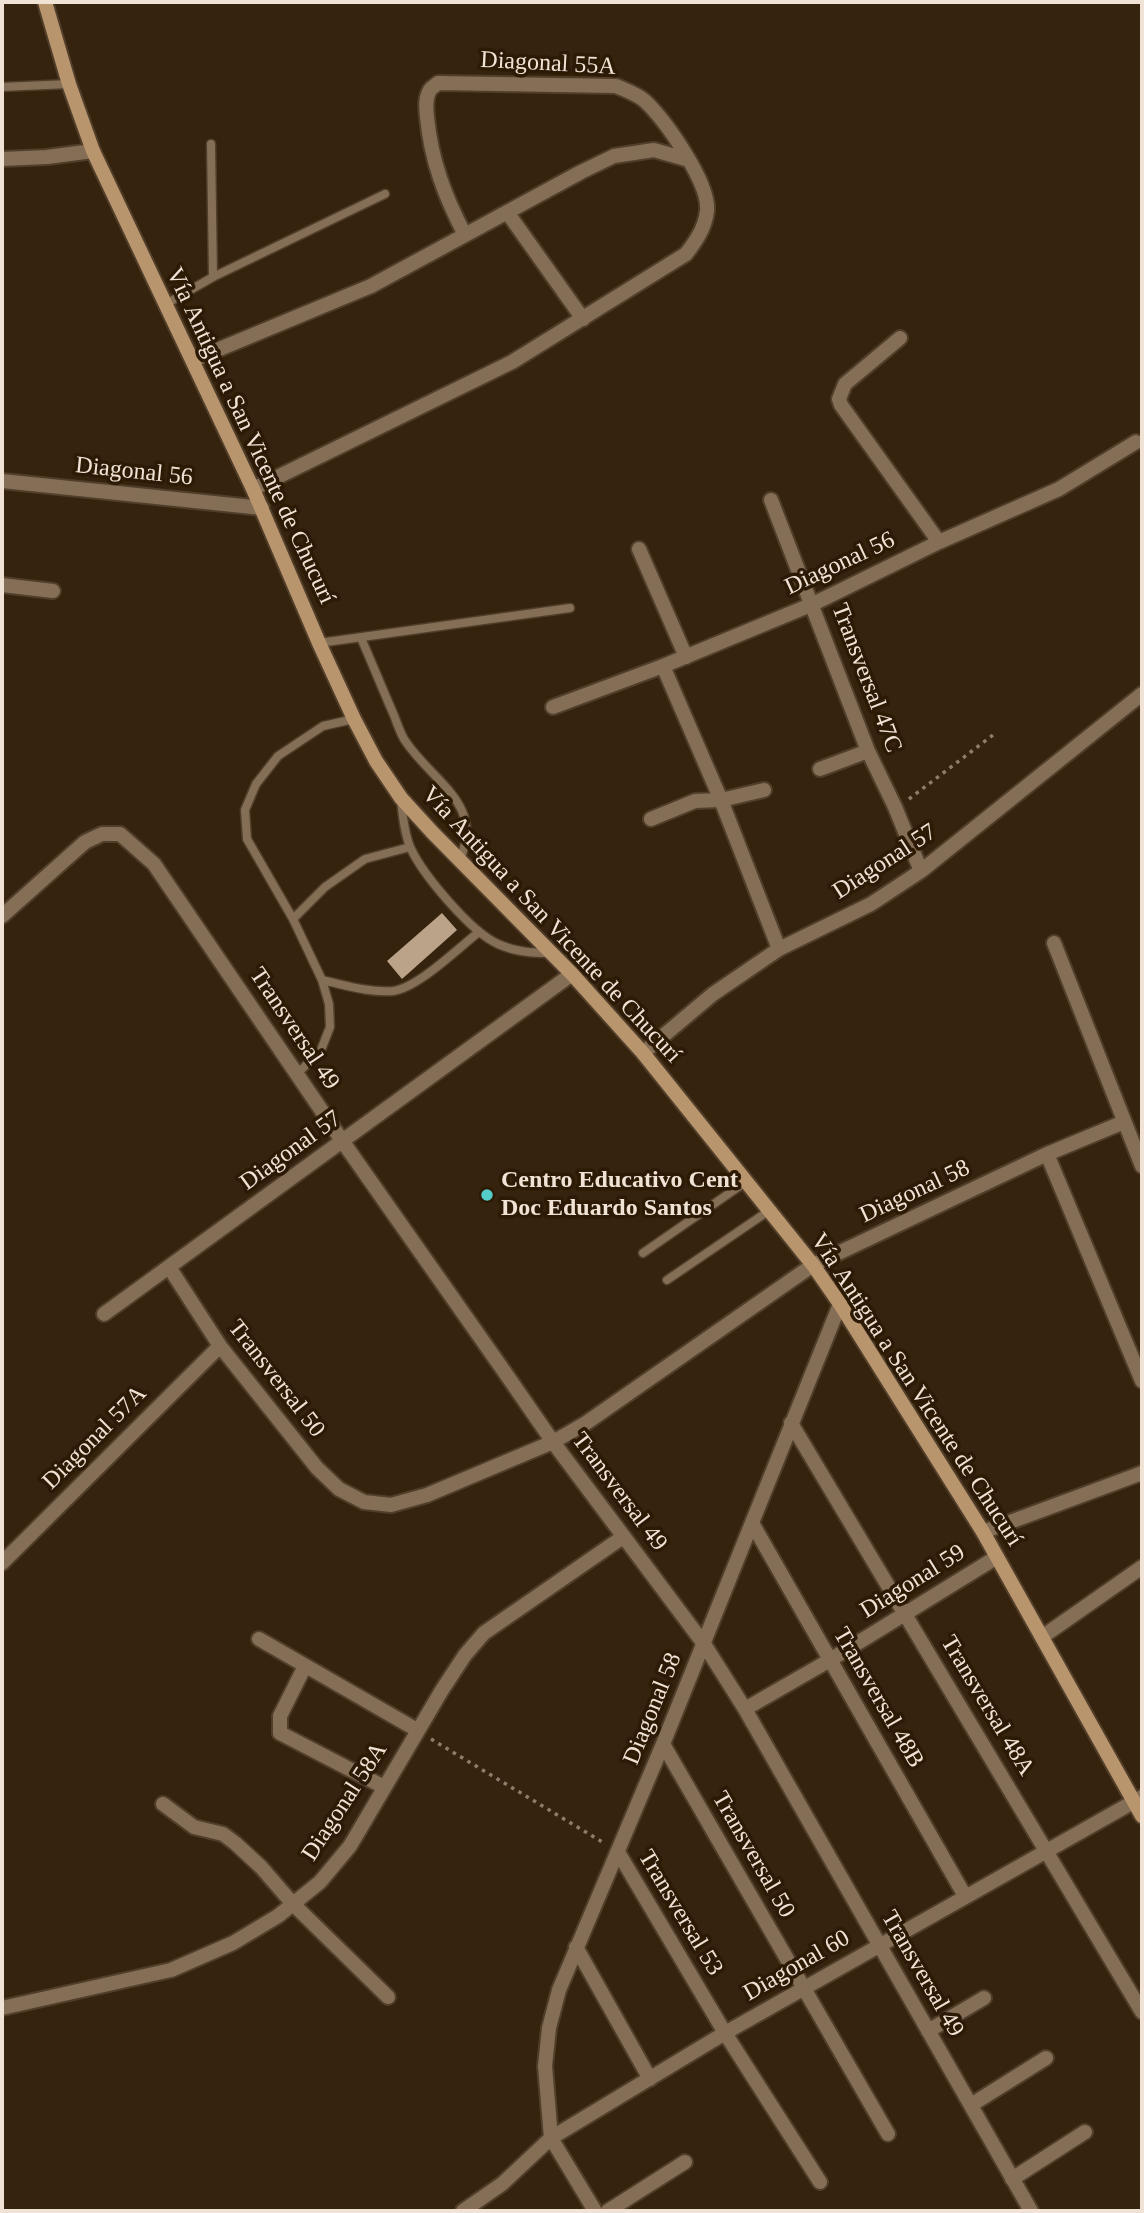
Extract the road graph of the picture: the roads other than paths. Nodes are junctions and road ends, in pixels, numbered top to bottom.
1 (45, 2) edge
2 (69, 84) junction
3 (2, 87) edge
4 (211, 144) dead end
5 (93, 151) junction
6 (2, 159) edge
7 (689, 160) junction
8 (385, 194) dead end
9 (508, 212) junction
10 (465, 235) junction
11 (213, 277) junction
12 (166, 304) junction
13 (583, 318) junction
14 (900, 338) dead end
15 (193, 360) junction
16 (1136, 442) dead end
17 (2, 481) edge
18 (253, 489) junction
19 (771, 500) dead end
20 (262, 508) junction
21 (939, 542) junction
22 (639, 549) dead end
23 (2, 585) edge
24 (53, 591) dead end
25 (813, 604) junction
26 (570, 608) dead end
27 (361, 638) junction
28 (319, 643) junction
29 (686, 657) junction
30 (663, 666) junction
31 (1142, 694) edge
32 (553, 707) dead end
33 (354, 719) junction
34 (868, 751) junction
35 (820, 769) dead end
36 (764, 790) dead end
37 (401, 798) junction
38 (721, 800) junction
39 (651, 819) dead end
40 (410, 847) junction
41 (459, 860) junction
42 (921, 871) junction
43 (2, 916) edge
44 (293, 919) junction
45 (479, 932) junction
46 (1054, 943) dead end
47 (779, 949) junction
48 (552, 953) junction
49 (572, 974) junction
50 (322, 981) junction
51 (643, 1053) junction
52 (297, 1074) junction
53 (1124, 1122) junction
54 (343, 1142) junction
55 (1047, 1154) junction
56 (1142, 1166) edge
57 (747, 1181) junction
58 (770, 1210) junction
59 (643, 1254) dead end
60 (813, 1265) junction
61 (169, 1267) junction
62 (667, 1280) dead end
63 (840, 1304) junction
64 (104, 1314) dead end
65 (220, 1346) junction
66 (1142, 1381) edge
67 (791, 1423) junction
68 (553, 1441) junction
69 (1142, 1473) edge
70 (364, 1502) joint
71 (752, 1523) junction
72 (983, 1532) junction
73 (623, 1537) junction
74 (997, 1557) junction
75 (2, 1563) edge
76 (1142, 1567) edge
77 (905, 1614) junction
78 (1042, 1637) junction
79 (259, 1639) dead end
80 (704, 1644) junction
81 (830, 1660) junction
82 (306, 1666) junction
83 (745, 1709) junction
84 (417, 1730) junction
85 (663, 1744) junction
86 (384, 1787) junction
87 (1138, 1799) edge
88 (163, 1804) dead end
89 (1142, 1816) edge
90 (1048, 1851) junction
91 (618, 1852) junction
92 (965, 1896) junction
93 (293, 1904) junction
94 (880, 1945) junction
95 (576, 1947) junction
96 (804, 1989) junction
97 (388, 1997) dead end
98 (984, 1998) dead end
99 (2, 2008) edge
100 (1142, 2012) edge
101 (929, 2031) junction
102 (725, 2033) junction
103 (1046, 2058) dead end
104 (650, 2079) junction
105 (971, 2105) junction
106 (1085, 2132) dead end
107 (888, 2134) dead end
108 (551, 2138) junction
109 (685, 2162) dead end
110 (1012, 2179) junction
111 (820, 2182) dead end
112 (463, 2211) edge
113 (595, 2211) edge
114 (608, 2211) edge
115 (1031, 2211) edge

1 - 2 main road, Vía Antigua a San Vicente de Chucurí
2 - 3 lane
2 - 5 main road, Vía Antigua a San Vicente de Chucurí
4 - 11 lane
5 - 6 street
5 - 12 main road, Vía Antigua a San Vicente de Chucurí
7 - 9 street
7 - 10 street, Diagonal 55A
7 - 13 street
8 - 11 lane
9 - 10 street
9 - 13 street
10 - 15 street
11 - 12 lane
12 - 15 main road, Vía Antigua a San Vicente de Chucurí
13 - 18 street
14 - 21 street
15 - 18 main road, Vía Antigua a San Vicente de Chucurí
16 - 21 street, Diagonal 56
17 - 20 street, Diagonal 56
18 - 20 main road, Vía Antigua a San Vicente de Chucurí
19 - 25 street, Transversal 47C
20 - 28 main road, Vía Antigua a San Vicente de Chucurí
21 - 25 street, Diagonal 56
22 - 29 street
23 - 24 street
25 - 29 street, Diagonal 56
25 - 34 street, Transversal 47C
26 - 27 lane
27 - 28 lane
27 - 41 lane
28 - 33 main road, Vía Antigua a San Vicente de Chucurí
29 - 30 street, Diagonal 56
30 - 32 street, Diagonal 56
30 - 38 street
31 - 42 street, Diagonal 57
33 - 37 main road, Vía Antigua a San Vicente de Chucurí
33 - 44 lane
34 - 35 street
34 - 42 street, Transversal 47C
36 - 38 street
37 - 40 lane
37 - 41 main road, Vía Antigua a San Vicente de Chucurí
38 - 39 street
38 - 47 street
40 - 44 lane
40 - 45 lane
41 - 48 main road, Vía Antigua a San Vicente de Chucurí
42 - 47 street, Diagonal 57
43 - 52 street, Transversal 49
44 - 50 lane
45 - 48 lane
45 - 50 lane
46 - 53 street
47 - 51 street, Diagonal 57
48 - 49 main road, Vía Antigua a San Vicente de Chucurí
49 - 51 main road, Vía Antigua a San Vicente de Chucurí
49 - 54 street, Diagonal 57
50 - 52 lane
51 - 57 main road, Vía Antigua a San Vicente de Chucurí
52 - 54 street, Transversal 49
53 - 55 street, Diagonal 58
53 - 56 street
54 - 61 street, Diagonal 57
54 - 68 street, Transversal 49
55 - 60 street, Diagonal 58
55 - 66 street
57 - 58 main road, Vía Antigua a San Vicente de Chucurí
57 - 59 lane
58 - 60 main road, Vía Antigua a San Vicente de Chucurí
58 - 62 lane
60 - 63 main road, Vía Antigua a San Vicente de Chucurí
60 - 68 street, Diagonal 58
61 - 64 street, Diagonal 57
61 - 65 street, Transversal 50
63 - 67 street, Diagonal 58
63 - 72 main road, Vía Antigua a San Vicente de Chucurí
65 - 70 street, Transversal 50
65 - 75 street, Diagonal 57A
67 - 71 street, Diagonal 58
67 - 77 street, Transversal 48A
68 - 70 street, Diagonal 58
68 - 73 street, Transversal 49
69 - 72 street, Diagonal 59
71 - 80 street, Diagonal 58
71 - 81 street, Transversal 48B
72 - 74 main road, Vía Antigua a San Vicente de Chucurí
73 - 80 street, Transversal 49
73 - 84 street, Diagonal 58A
74 - 77 street, Diagonal 59
74 - 78 main road, Vía Antigua a San Vicente de Chucurí
76 - 78 street
77 - 81 street, Diagonal 59
77 - 90 street, Transversal 48A
78 - 87 main road, Vía Antigua a San Vicente de Chucurí
79 - 82 street
80 - 83 street, Transversal 49
80 - 85 street, Diagonal 58
81 - 83 street, Diagonal 59
81 - 92 street, Transversal 48B
82 - 84 street
82 - 86 street
83 - 94 street, Transversal 49
84 - 86 street, Diagonal 58A
85 - 91 street, Diagonal 58
85 - 96 street, Transversal 50
86 - 93 street, Diagonal 58A
87 - 89 main road, Vía Antigua a San Vicente de Chucurí
87 - 90 street, Diagonal 60
88 - 93 street
90 - 92 street, Diagonal 60
90 - 100 street, Transversal 48A
91 - 95 street, Diagonal 58
91 - 102 street, Transversal 53
92 - 94 street, Diagonal 60
93 - 97 street
93 - 99 street, Diagonal 58A
94 - 96 street, Diagonal 60
94 - 101 street, Transversal 49
95 - 104 street
95 - 108 street, Diagonal 58
96 - 102 street, Diagonal 60
96 - 107 street, Transversal 50
98 - 101 street
101 - 105 street, Transversal 49
102 - 104 street, Diagonal 60
102 - 111 street
103 - 105 street
104 - 108 street, Diagonal 60
105 - 110 street, Transversal 49
106 - 110 street
108 - 112 street
108 - 113 street
109 - 114 street
110 - 115 street, Transversal 49

